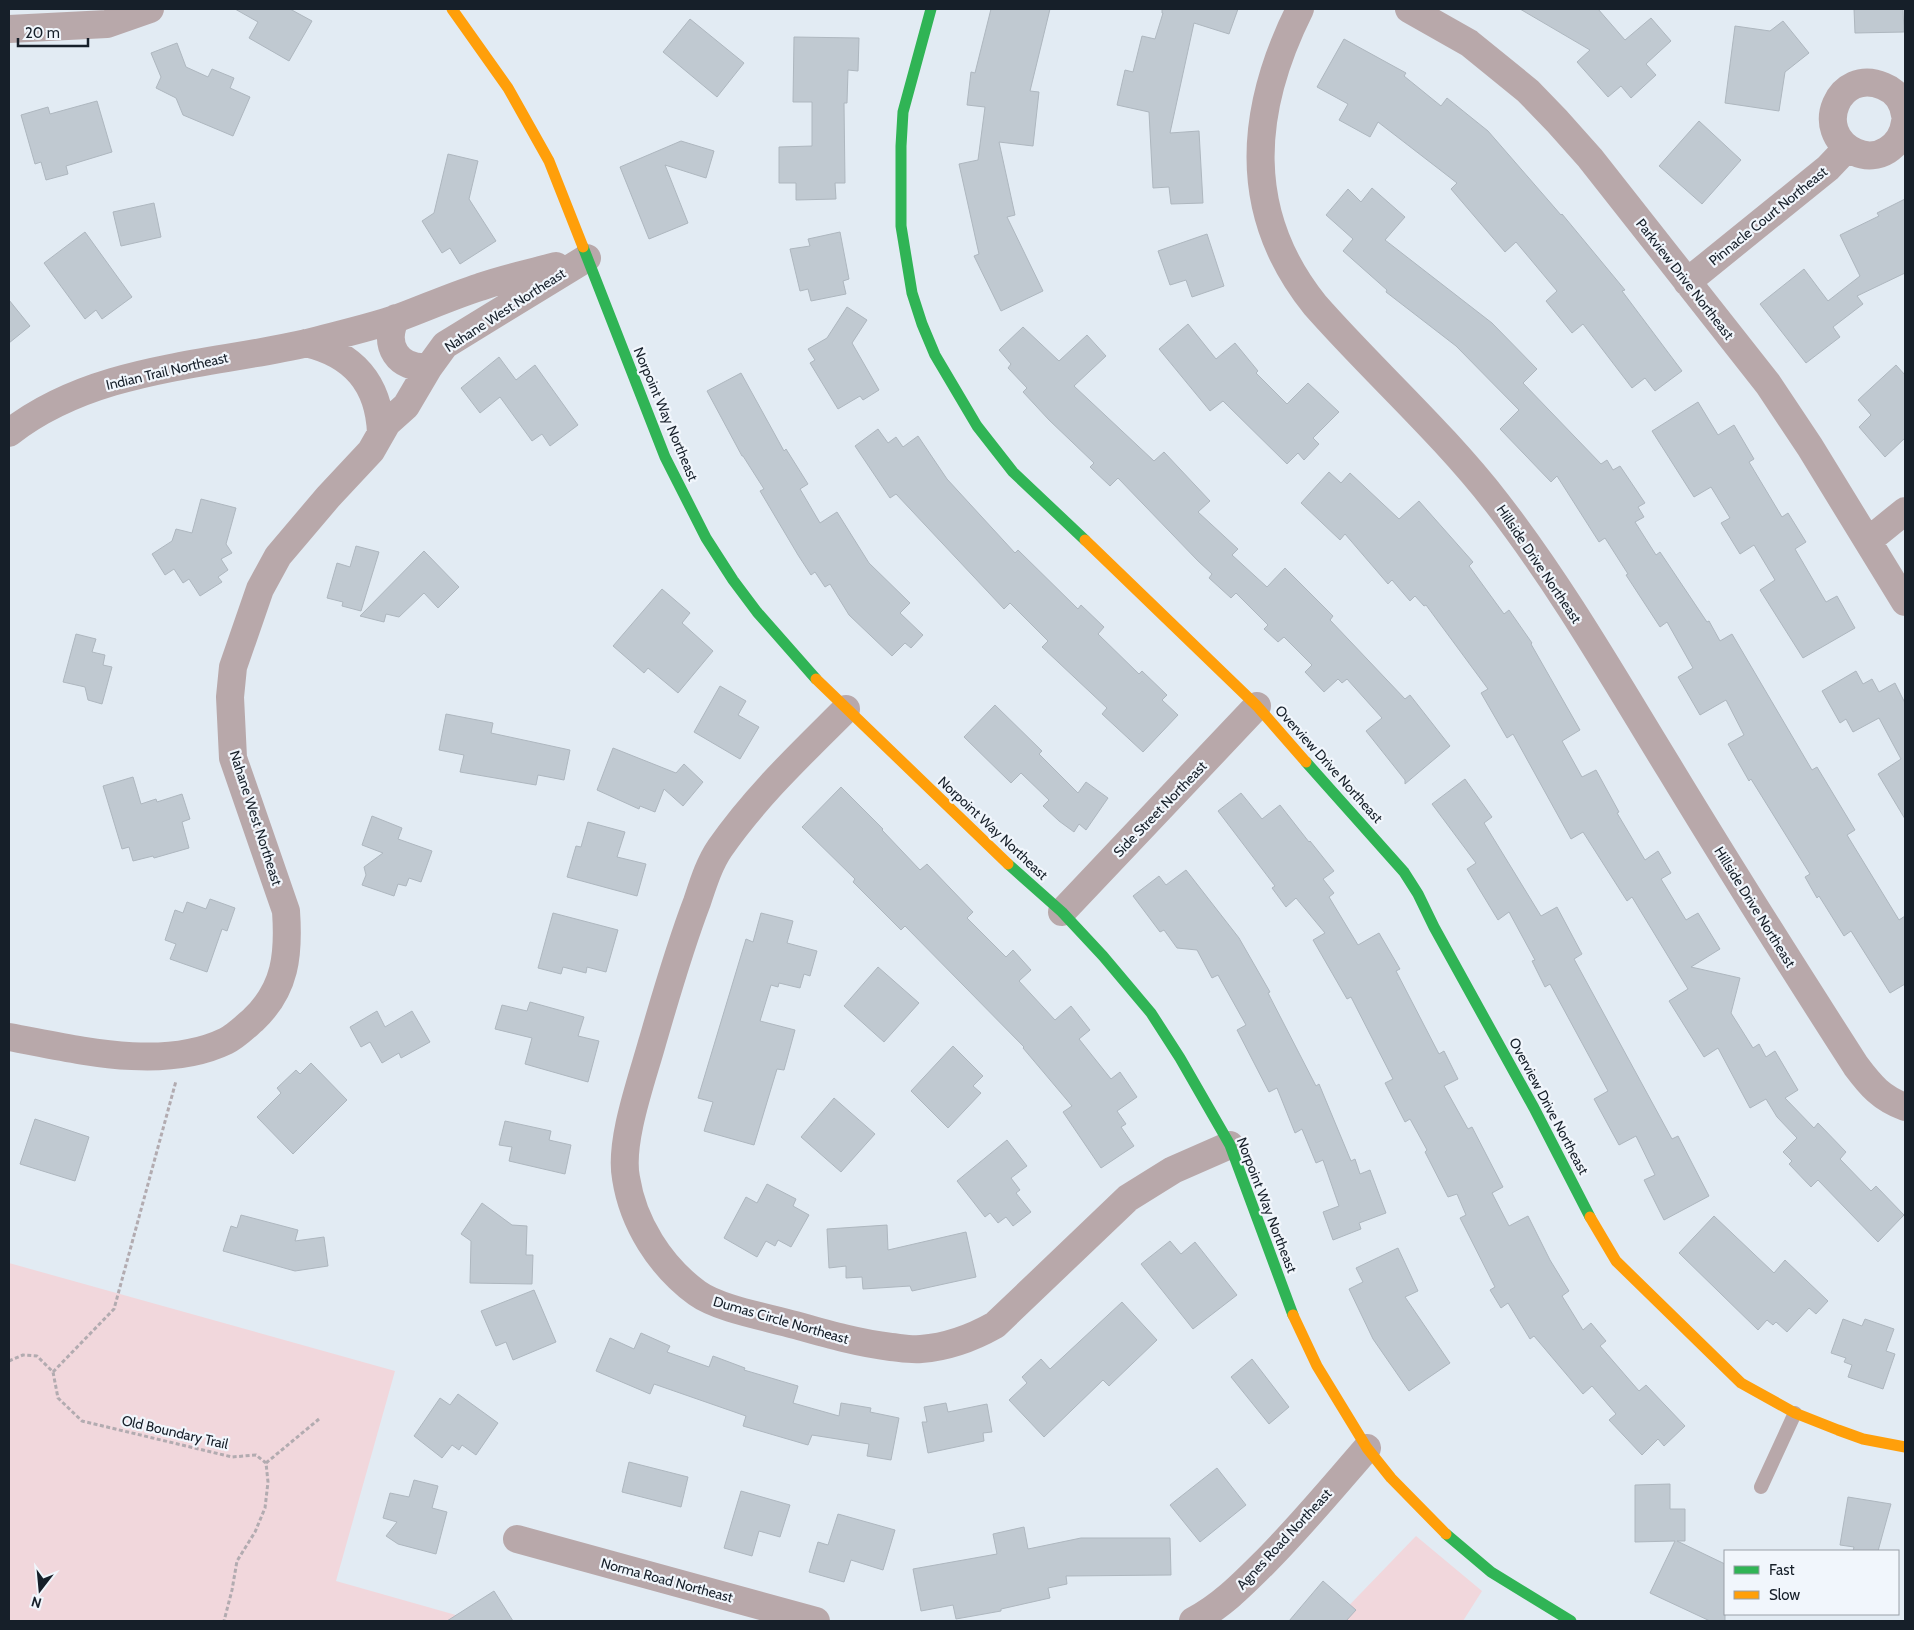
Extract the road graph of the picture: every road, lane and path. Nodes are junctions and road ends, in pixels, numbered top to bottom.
1 (150, 9) edge
2 (452, 9) edge
3 (932, 9) edge
4 (1300, 9) edge
5 (1409, 9) edge
6 (9, 29) edge
7 (1905, 115) edge
8 (1905, 122) edge
9 (1847, 148) junction
10 (587, 258) junction
11 (1687, 282) junction
12 (396, 318) junction
13 (306, 343) junction
14 (429, 367) junction
15 (9, 433) edge
16 (381, 433) junction
17 (1905, 511) edge
18 (1868, 541) junction
19 (1905, 602) edge
20 (1257, 706) junction
21 (846, 709) junction
22 (1062, 912) junction
23 (9, 1037) edge
24 (183, 1054) junction
25 (1905, 1107) edge
26 (1230, 1145) junction
27 (9, 1362) edge
28 (54, 1372) junction
29 (1795, 1413) junction
30 (319, 1419) dead end
31 (1905, 1447) edge
32 (1368, 1448) junction
33 (266, 1463) junction
34 (1761, 1487) dead end
35 (517, 1539) dead end
36 (224, 1621) edge
37 (816, 1621) edge
38 (1193, 1621) edge
39 (1571, 1621) edge

1 - 6 street
2 - 10 street, Norpoint Way Northeast
3 - 20 street, Overview Drive Northeast
4 - 25 street, Hillside Drive Northeast
5 - 11 street, Parkview Drive Northeast
7 - 9 street
8 - 9 street
9 - 11 street, Pinnacle Court Northeast
10 - 12 street, Indian Trail Northeast
10 - 14 street, Nahane West Northeast
10 - 21 street, Norpoint Way Northeast
11 - 18 street, Parkview Drive Northeast
12 - 13 street, Indian Trail Northeast
12 - 14 street
13 - 15 street, Indian Trail Northeast
13 - 16 street, Indian Trail Northeast
14 - 16 street, Nahane West Northeast
16 - 24 street, Nahane West Northeast
17 - 18 street
18 - 19 street, Parkview Drive Northeast
20 - 22 street, Side Street Northeast
20 - 29 street, Overview Drive Northeast
21 - 22 street, Norpoint Way Northeast
21 - 26 street, Dumas Circle Northeast
22 - 26 street, Norpoint Way Northeast
23 - 24 street, Nahane West Northeast
24 - 28 path
26 - 32 street, Norpoint Way Northeast
27 - 28 path
28 - 33 path, Old Boundary Trail
29 - 31 street, Overview Drive Northeast
29 - 34 lane
30 - 33 path
32 - 38 street, Agnes Road Northeast
32 - 39 street, Norpoint Way Northeast
33 - 36 path
35 - 37 street, Norma Road Northeast

